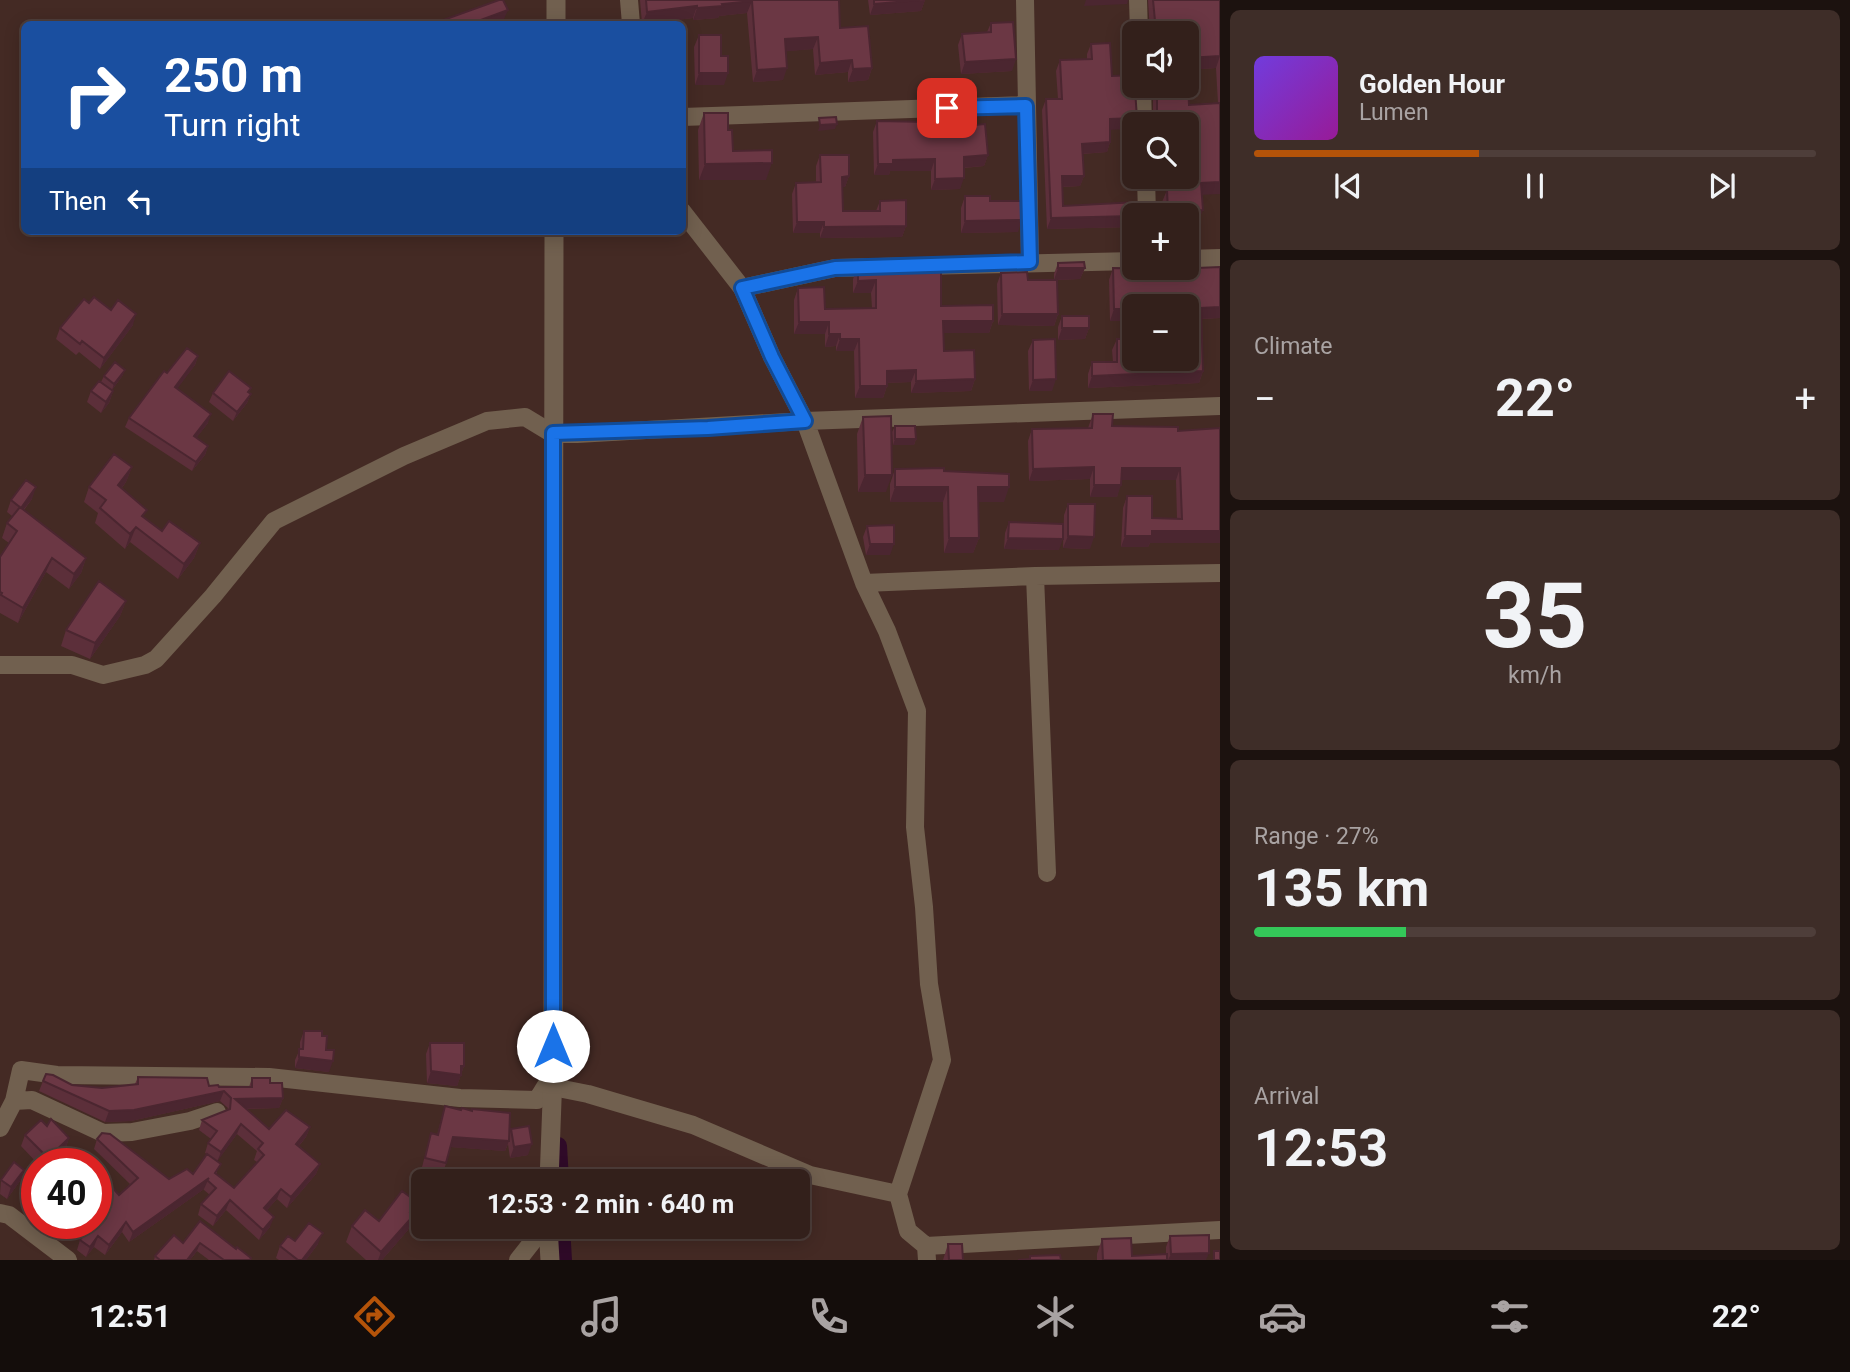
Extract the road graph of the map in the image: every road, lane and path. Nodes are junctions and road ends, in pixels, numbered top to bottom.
1 (556, 0) edge
2 (629, 0) edge
3 (1025, 0) edge
4 (1138, 0) edge
5 (556, 21) edge
6 (631, 21) edge
7 (1139, 21) edge
8 (1026, 106) junction
9 (686, 117) edge
10 (686, 216) edge
11 (554, 235) edge
12 (1220, 258) edge
13 (1199, 259) edge
14 (1122, 261) edge
15 (1030, 262) junction
16 (742, 288) junction
17 (1220, 406) edge
18 (805, 421) junction
19 (553, 433) junction
20 (1220, 573) edge
21 (1035, 576) junction
22 (864, 583) junction
23 (0, 665) edge
24 (1047, 873) dead end
25 (558, 1081) junction
26 (14, 1101) junction
27 (217, 1112) edge
28 (0, 1128) edge
29 (550, 1169) edge
30 (898, 1194) junction
31 (0, 1213) edge
32 (1220, 1230) edge
33 (536, 1239) edge
34 (547, 1239) edge
35 (927, 1253) edge
36 (68, 1260) edge
37 (518, 1260) edge
38 (550, 1260) edge

1 - 5 street
2 - 6 street
3 - 8 street
4 - 7 street
8 - 9 street
8 - 15 street
10 - 16 street
11 - 19 street
12 - 13 street
14 - 15 street
15 - 16 street
16 - 18 street
17 - 18 street
18 - 19 street
18 - 22 street
19 - 23 street
19 - 25 street
20 - 21 street
21 - 22 street
21 - 24 street
22 - 30 street
25 - 26 street
25 - 29 street
25 - 30 street
26 - 27 street
26 - 28 street
30 - 35 street
31 - 36 street
32 - 35 street
33 - 37 street
34 - 38 street

